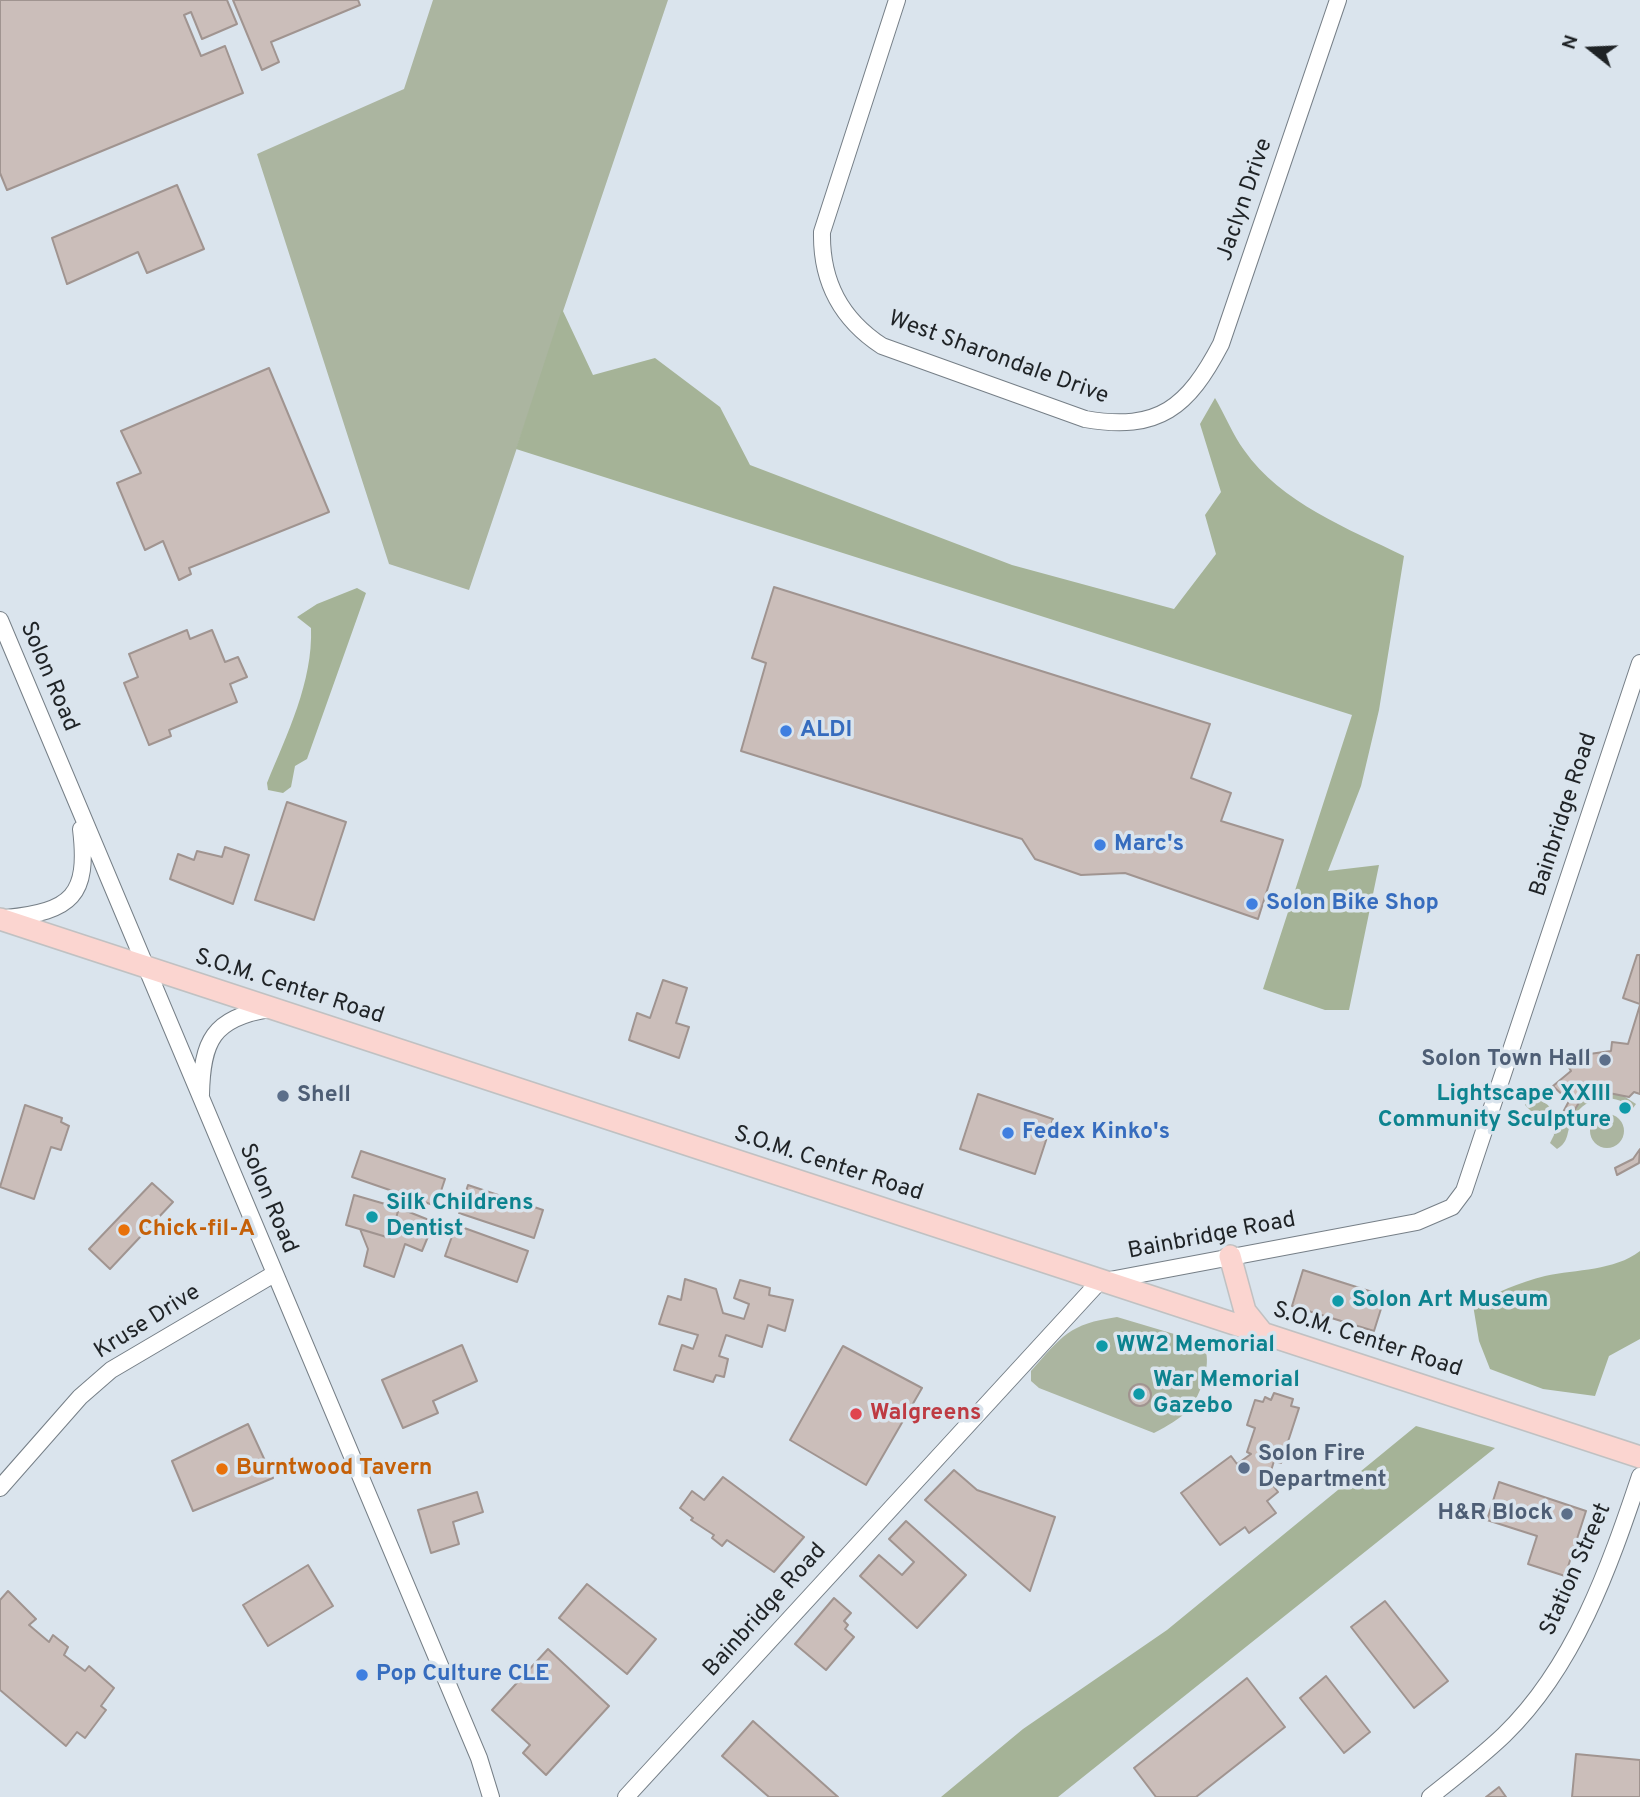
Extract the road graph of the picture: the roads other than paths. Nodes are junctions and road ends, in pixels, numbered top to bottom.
1 (897, 0) edge
2 (1338, 0) edge
3 (1180, 405) joint
4 (0, 620) edge
5 (1640, 663) edge
6 (79, 809) junction
7 (0, 919) edge
8 (146, 969) junction
9 (269, 1009) junction
10 (201, 1101) junction
11 (1230, 1256) junction
12 (274, 1274) junction
13 (1099, 1282) junction
14 (1265, 1336) junction
15 (1640, 1457) edge
16 (1640, 1476) edge
17 (0, 1488) edge
18 (491, 1797) edge
19 (626, 1797) edge
20 (1430, 1797) edge

1 - 3 street, West Sharondale Drive
2 - 3 street, Jaclyn Drive
4 - 6 street, Solon Road
5 - 11 street, Bainbridge Road
6 - 7 street
6 - 8 street, Solon Road
7 - 8 main road, S.O.M. Center Road
8 - 9 main road, S.O.M. Center Road
8 - 10 street, Solon Road
9 - 10 street
9 - 13 main road, S.O.M. Center Road
10 - 12 street, Solon Road
11 - 13 street, Bainbridge Road
11 - 14 main road
12 - 17 street, Kruse Drive
12 - 18 street, Solon Road
13 - 14 main road, S.O.M. Center Road
13 - 19 street, Bainbridge Road
14 - 15 main road, S.O.M. Center Road
16 - 20 street, Station Street

